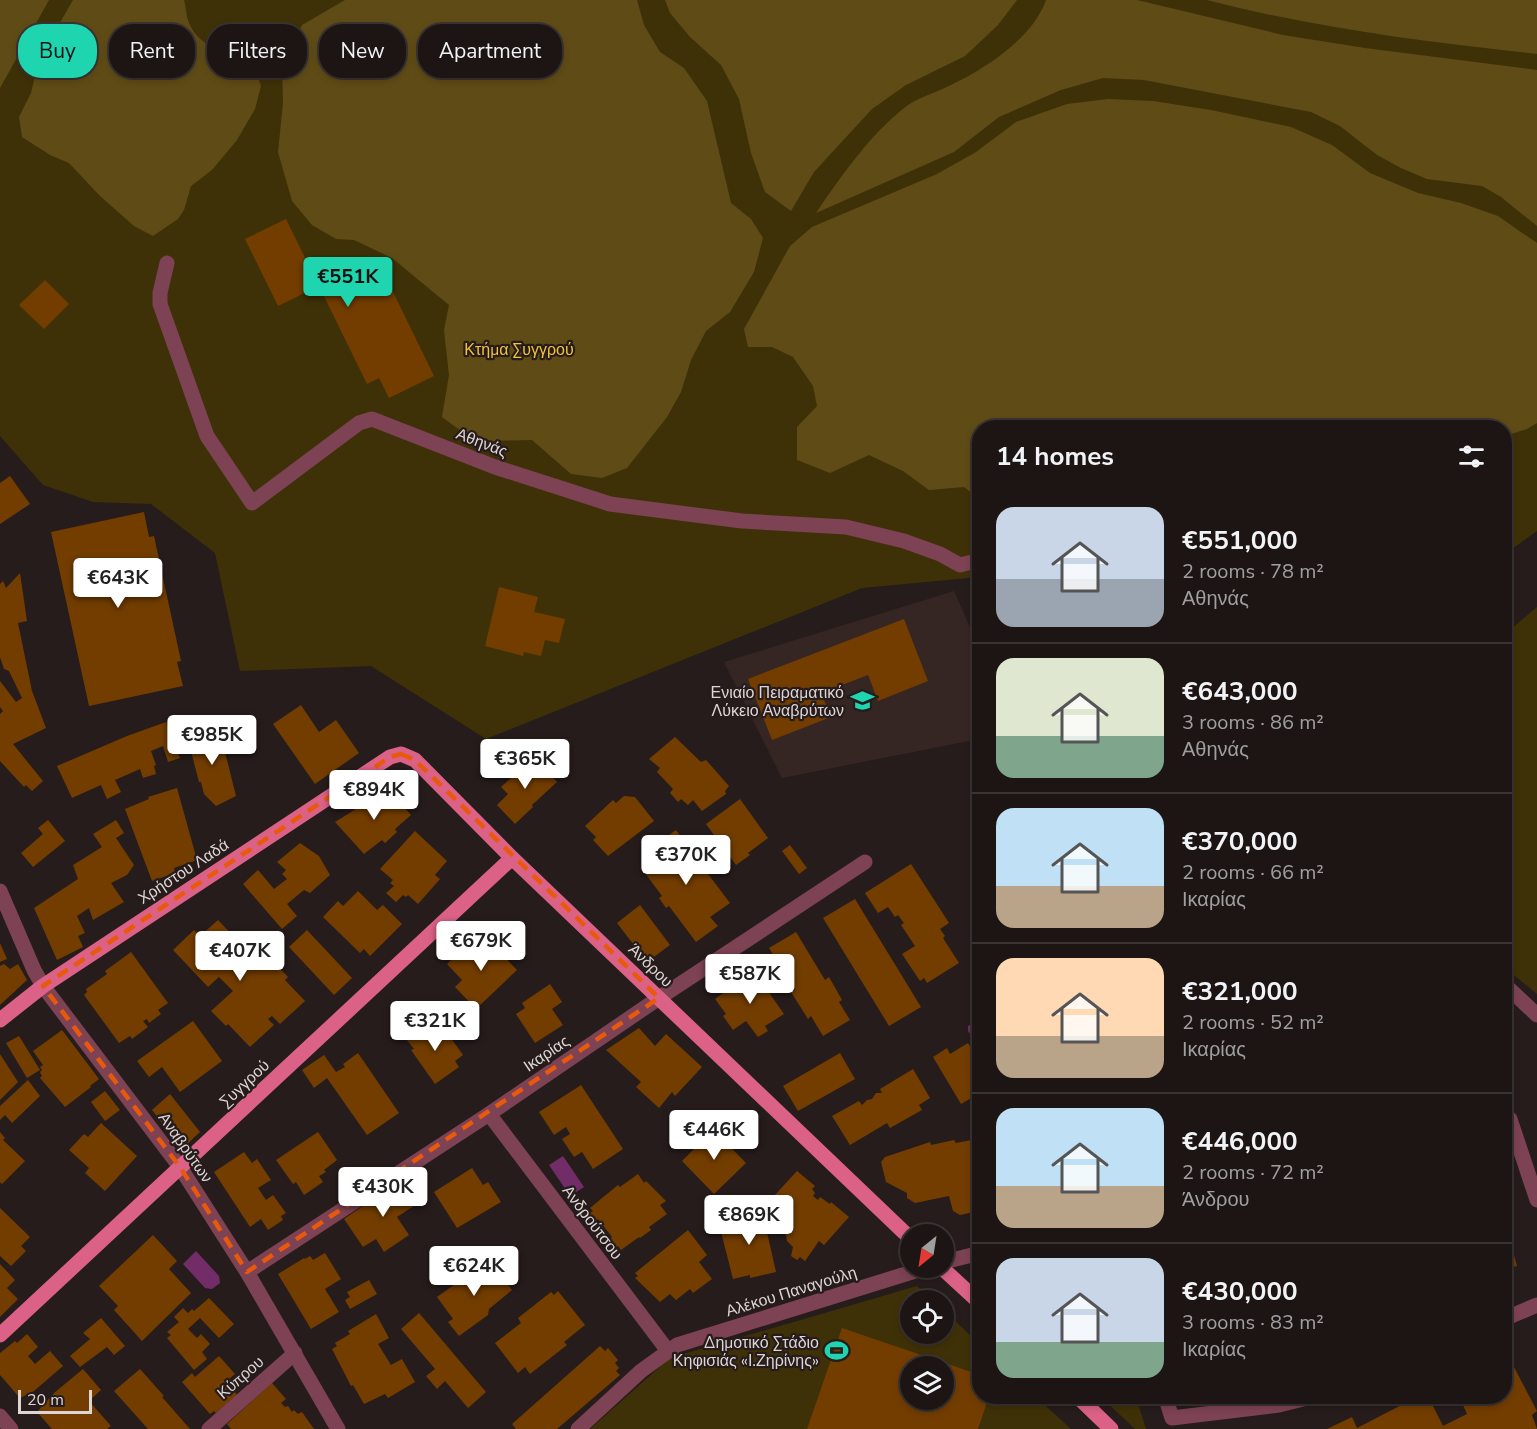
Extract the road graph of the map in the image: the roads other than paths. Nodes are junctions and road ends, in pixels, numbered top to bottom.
1 (167, 263) dead end
2 (972, 562) edge
3 (390, 757) joint
4 (512, 858) junction
5 (865, 862) dead end
6 (0, 891) edge
7 (43, 986) junction
8 (1512, 992) edge
9 (659, 998) junction
10 (1537, 1015) edge
11 (0, 1020) edge
12 (489, 1114) junction
13 (1512, 1125) edge
14 (180, 1167) junction
15 (1537, 1200) edge
16 (900, 1228) edge
17 (972, 1255) edge
18 (954, 1260) edge
19 (247, 1272) junction
20 (900, 1276) edge
21 (953, 1278) edge
22 (972, 1296) edge
23 (1537, 1305) edge
24 (1512, 1316) edge
25 (0, 1335) edge
26 (668, 1351) junction
27 (295, 1353) junction
28 (1085, 1404) edge
29 (1168, 1404) edge
30 (1282, 1404) edge
31 (0, 1416) edge
32 (11, 1429) edge
33 (209, 1429) edge
34 (338, 1429) edge
35 (578, 1429) edge
36 (1111, 1429) edge

1 - 2 street, Αθηνάς
3 - 4 main road, Άνδρου
3 - 7 main road, Χρήστου Λαδά
4 - 9 main road, Άνδρου
4 - 14 main road, Συγγρού
5 - 9 street, Ικαρίας
6 - 7 street, Αναβρύτων
7 - 11 main road, Χρήστου Λαδά
7 - 14 street, Αναβρύτων
8 - 10 street
9 - 12 street, Ικαρίας
9 - 16 main road, Άνδρου
12 - 19 street, Ικαρίας
12 - 26 street, Ανδρούτσου
13 - 15 street
14 - 19 street, Αναβρύτων
14 - 25 main road, Συγγρού
17 - 18 street
19 - 27 street, Αναβρύτων
20 - 26 street, Αλέκου Παναγούλη
21 - 22 main road
23 - 24 street
26 - 35 street, Αλέκου Παναγούλη
27 - 33 street, Κύπρου
27 - 34 street, Αναβρύτων
28 - 36 main road
29 - 30 street
31 - 32 street

